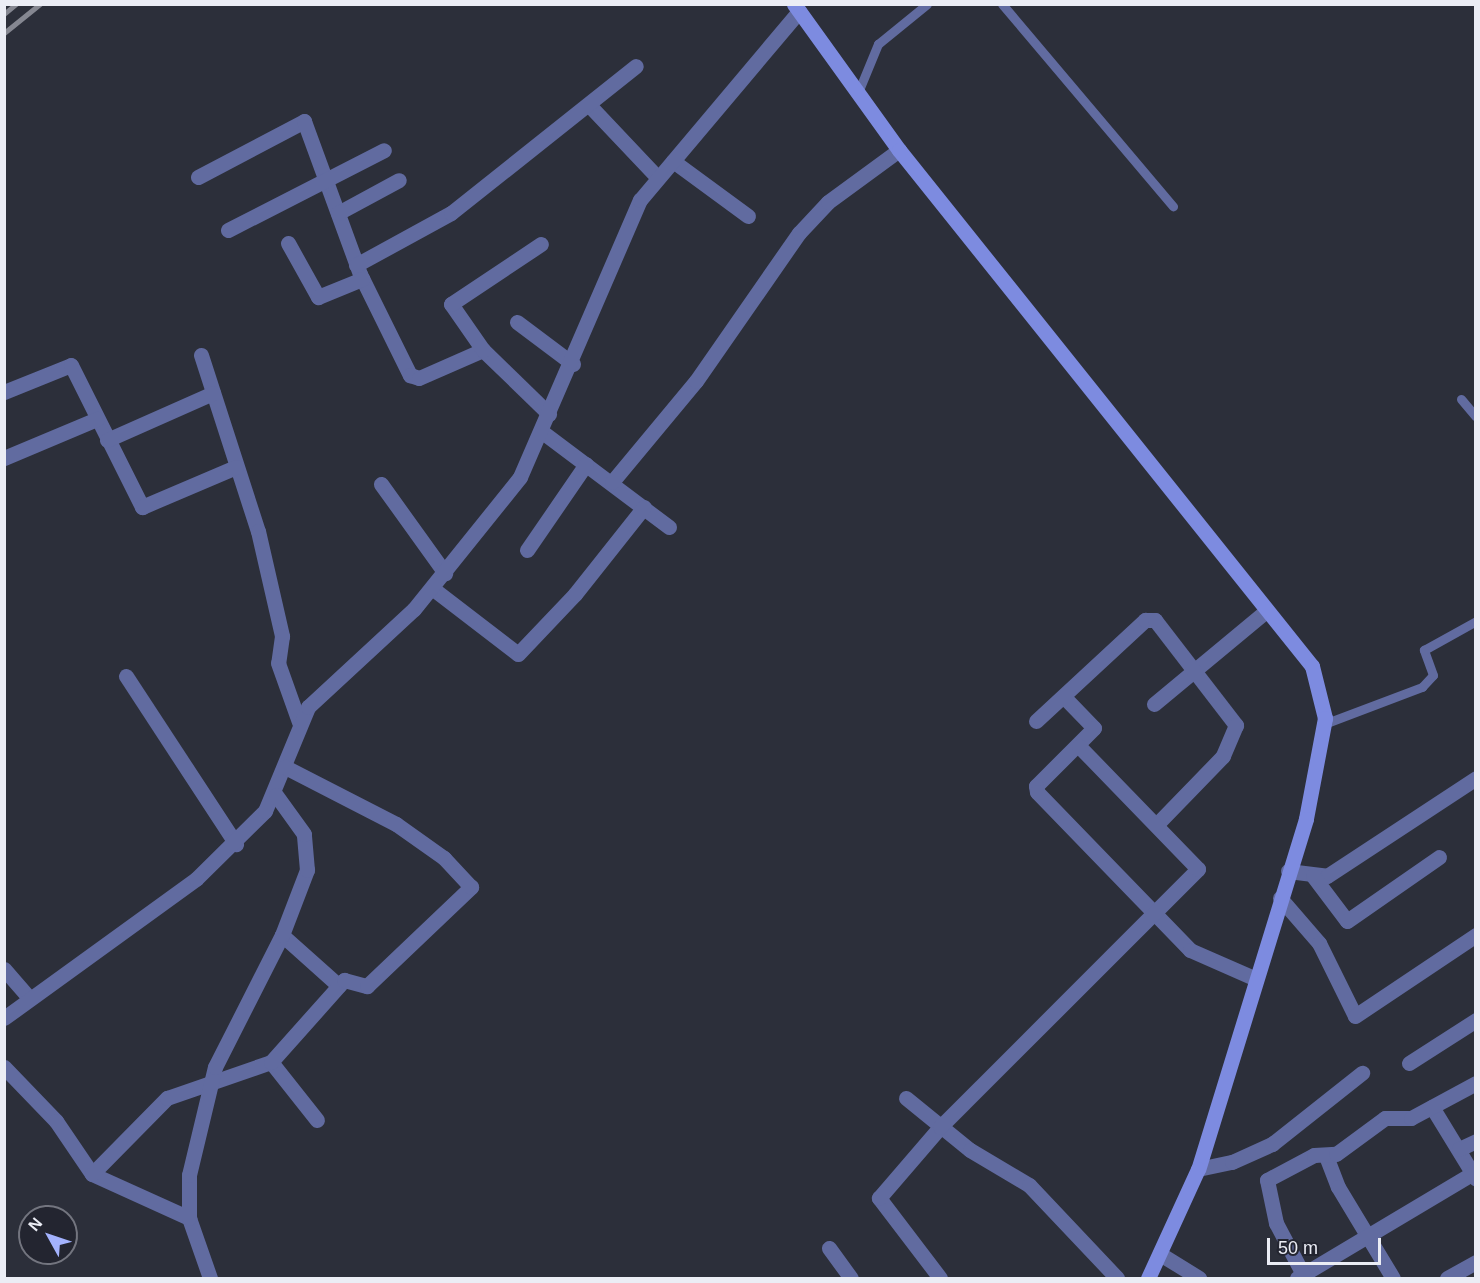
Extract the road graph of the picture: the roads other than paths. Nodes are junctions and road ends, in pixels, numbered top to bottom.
1 (927, 4) edge
2 (1002, 4) edge
3 (796, 8) edge
4 (636, 66) dead end
5 (859, 90) junction
6 (589, 105) junction
7 (384, 150) dead end
8 (899, 150) junction
9 (673, 161) junction
10 (198, 177) dead end
11 (658, 178) junction
12 (399, 180) dead end
13 (326, 182) junction
14 (1173, 206) dead end
15 (338, 213) junction
16 (748, 216) dead end
17 (228, 230) dead end
18 (288, 243) dead end
19 (541, 244) dead end
20 (359, 272) junction
21 (518, 322) dead end
22 (483, 350) junction
23 (201, 355) dead end
24 (573, 364) junction
25 (4, 392) edge
26 (213, 393) junction
27 (1461, 399) dead end
28 (549, 414) junction
29 (1476, 417) edge
30 (97, 419) junction
31 (541, 431) junction
32 (107, 440) junction
33 (4, 458) edge
34 (586, 464) junction
35 (236, 467) junction
36 (612, 482) junction
37 (381, 484) dead end
38 (644, 507) junction
39 (669, 527) dead end
40 (527, 550) dead end
41 (445, 573) junction
42 (432, 588) junction
43 (1266, 611) junction
44 (1476, 621) edge
45 (1196, 670) junction
46 (126, 676) dead end
47 (1064, 697) junction
48 (1154, 704) dead end
49 (1036, 721) dead end
50 (298, 722) junction
51 (1324, 724) junction
52 (1079, 746) junction
53 (285, 767) junction
54 (1476, 778) edge
55 (276, 795) junction
56 (1158, 823) junction
57 (236, 844) junction
58 (1439, 857) dead end
59 (1288, 871) junction
60 (1313, 876) junction
61 (1280, 898) junction
62 (1153, 917) junction
63 (282, 935) junction
64 (1476, 935) edge
65 (4, 969) edge
66 (1254, 978) junction
67 (339, 986) junction
68 (29, 998) junction
69 (4, 1018) edge
70 (1476, 1020) edge
71 (271, 1062) junction
72 (1409, 1063) dead end
73 (4, 1066) edge
74 (1362, 1073) dead end
75 (1476, 1083) edge
76 (211, 1084) junction
77 (906, 1098) dead end
78 (1432, 1107) junction
79 (317, 1120) dead end
80 (940, 1127) junction
81 (1476, 1141) edge
82 (1459, 1149) junction
83 (1326, 1156) junction
84 (1198, 1169) junction
85 (92, 1174) junction
86 (1474, 1176) edge
87 (189, 1218) junction
88 (1365, 1235) junction
89 (829, 1248) dead end
90 (1160, 1254) junction
91 (1476, 1262) edge
92 (1302, 1277) edge
93 (210, 1278) edge
94 (851, 1278) edge
95 (940, 1278) edge
96 (1117, 1278) edge
97 (1148, 1278) edge
98 (1199, 1278) edge
99 (1393, 1278) edge
100 (1447, 1278) edge

1 - 5 lane
2 - 14 lane
3 - 5 main road
3 - 9 street
4 - 6 street
5 - 8 main road
6 - 11 street
6 - 20 street
7 - 13 street
8 - 36 street
8 - 43 main road
9 - 11 street
9 - 16 street
10 - 13 street
11 - 24 street
12 - 15 street
13 - 15 street
13 - 17 street
15 - 20 street
18 - 20 street
19 - 22 street
20 - 22 street
21 - 24 street
22 - 28 street
23 - 26 street
24 - 28 street
25 - 30 street
26 - 32 street
26 - 35 street
27 - 29 lane
28 - 31 street
30 - 32 street
30 - 33 street
31 - 34 street
31 - 41 street
32 - 35 street
34 - 36 street
34 - 40 street
35 - 50 street
36 - 38 street
37 - 41 street
38 - 39 street
38 - 42 street
41 - 42 street
42 - 50 street
43 - 45 street
43 - 51 main road
44 - 51 lane
45 - 47 street
45 - 48 street
45 - 56 street
46 - 57 street
47 - 49 street
47 - 52 street
50 - 53 street
51 - 59 main road
52 - 56 street
52 - 62 street
53 - 55 street
53 - 67 street
54 - 60 street
55 - 57 street
55 - 63 street
56 - 62 street
57 - 68 street
58 - 60 street
59 - 60 street
59 - 61 main road
61 - 64 street
61 - 66 main road
62 - 66 street
62 - 80 street
63 - 67 street
63 - 76 street
65 - 68 street
66 - 84 main road
67 - 71 street
68 - 69 street
70 - 72 street
71 - 76 street
71 - 79 street
73 - 85 street
74 - 84 street
75 - 78 street
76 - 85 street
76 - 87 street
77 - 80 street
78 - 82 street
78 - 83 street
80 - 95 street
80 - 96 street
81 - 82 street
82 - 86 street
83 - 88 street
83 - 92 street
84 - 90 main road
85 - 87 street
86 - 88 street
87 - 93 street
88 - 92 street
88 - 99 street
89 - 94 street
90 - 97 main road
90 - 98 street
91 - 100 street

